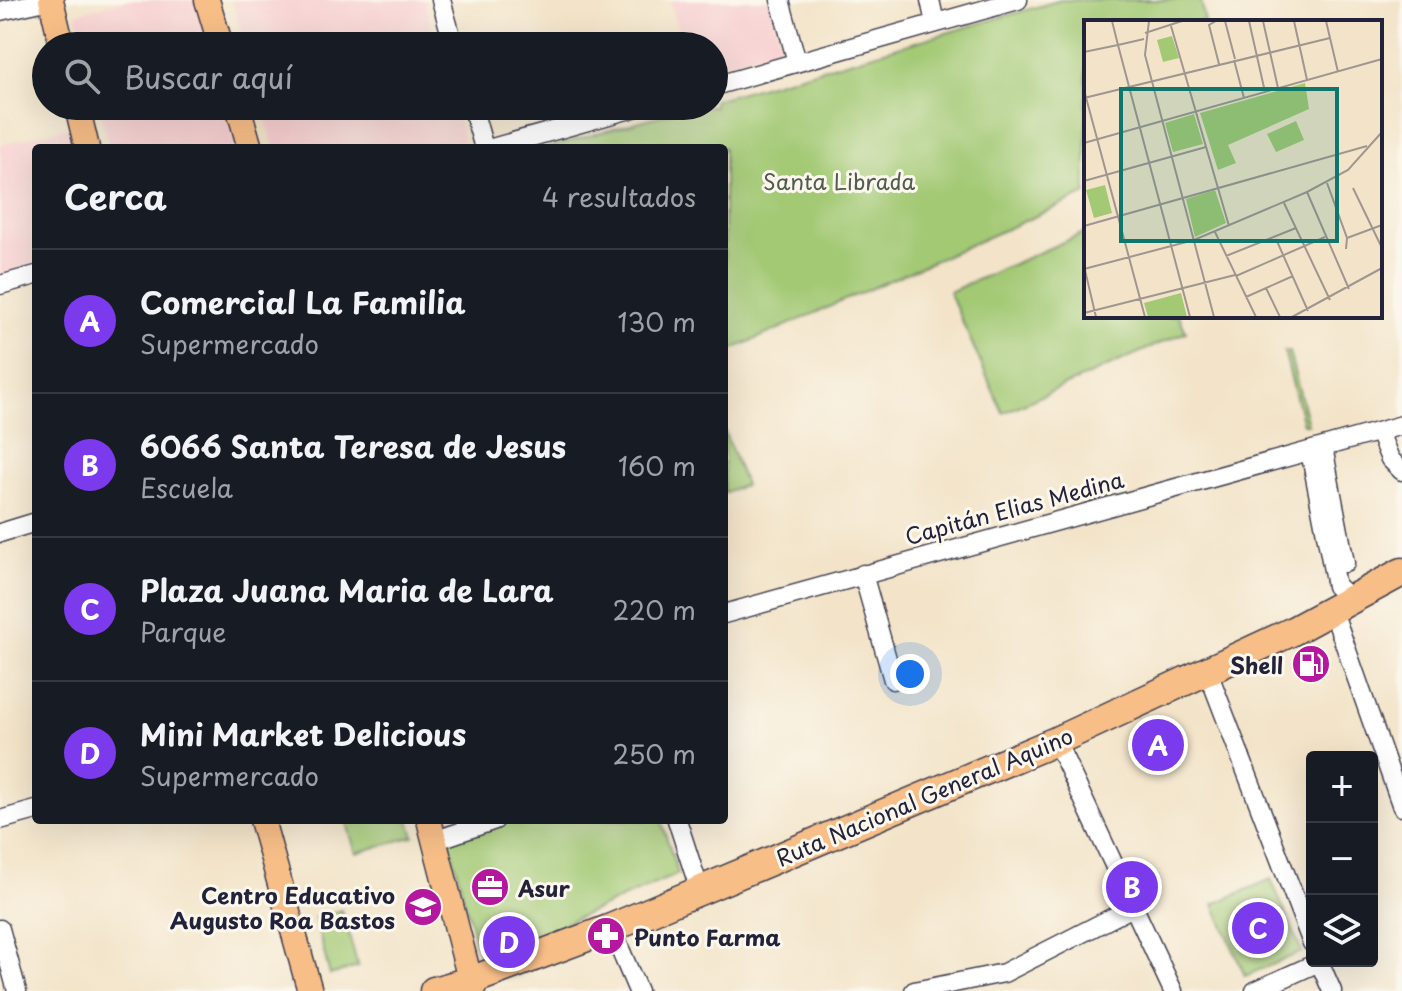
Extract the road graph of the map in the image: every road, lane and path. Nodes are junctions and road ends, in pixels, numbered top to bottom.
1 (51, 0) edge
2 (207, 0) edge
3 (441, 0) edge
4 (780, 0) edge
5 (930, 0) edge
6 (1018, 0) edge
7 (0, 11) edge
8 (935, 23) junction
9 (59, 32) edge
10 (217, 32) edge
11 (450, 32) edge
12 (797, 62) junction
13 (728, 82) edge
14 (80, 120) edge
15 (242, 120) edge
16 (476, 120) edge
17 (591, 120) edge
18 (86, 144) edge
19 (249, 144) edge
20 (483, 144) edge
21 (506, 144) edge
22 (32, 276) edge
23 (0, 285) edge
24 (1402, 425) edge
25 (1379, 432) junction
26 (1316, 449) junction
27 (1402, 471) edge
28 (32, 523) edge
29 (0, 533) edge
30 (1402, 572) edge
31 (863, 574) junction
32 (1343, 597) junction
33 (728, 613) edge
34 (1208, 672) junction
35 (893, 680) dead end
36 (1056, 741) junction
37 (1402, 807) edge
38 (32, 811) edge
39 (0, 820) edge
40 (263, 824) edge
41 (470, 824) edge
42 (678, 824) edge
43 (432, 830) edge
44 (700, 891) junction
45 (1133, 907) junction
46 (1306, 927) edge
47 (611, 928) junction
48 (0, 929) edge
49 (1308, 967) edge
50 (1321, 967) edge
51 (1004, 973) junction
52 (472, 986) edge
53 (17, 991) edge
54 (310, 991) edge
55 (434, 991) edge
56 (638, 991) edge
57 (914, 991) edge
58 (1012, 991) edge
59 (1173, 991) edge
60 (1255, 991) edge
61 (1332, 991) edge

1 - 7 street
1 - 9 main road
2 - 10 main road
3 - 11 street
4 - 12 street
5 - 8 street
6 - 8 street
8 - 12 street
12 - 13 street
14 - 18 main road
15 - 19 main road
16 - 20 street
17 - 21 street
22 - 23 street
24 - 25 street, Capitán Elias Medina
25 - 26 street, Capitán Elias Medina
25 - 27 street
26 - 31 street, Capitán Elias Medina
26 - 32 street
28 - 29 street
30 - 32 highway, Ruta Nacional General Aquino
31 - 33 street, Capitán Elias Medina
31 - 35 street
32 - 34 highway, Ruta Nacional General Aquino
32 - 37 street
34 - 36 highway, Ruta Nacional General Aquino
34 - 46 street
36 - 44 highway, Ruta Nacional General Aquino
36 - 45 street
38 - 39 street
40 - 54 main road
41 - 43 street
42 - 44 street
43 - 52 main road
44 - 47 highway, Ruta Nacional General Aquino
45 - 51 street
45 - 59 street
47 - 52 highway, Ruta Nacional General Aquino
47 - 56 street
48 - 53 street
49 - 60 street
50 - 61 street
51 - 57 street
51 - 58 street
52 - 55 highway, Ruta Nacional General Aquino

